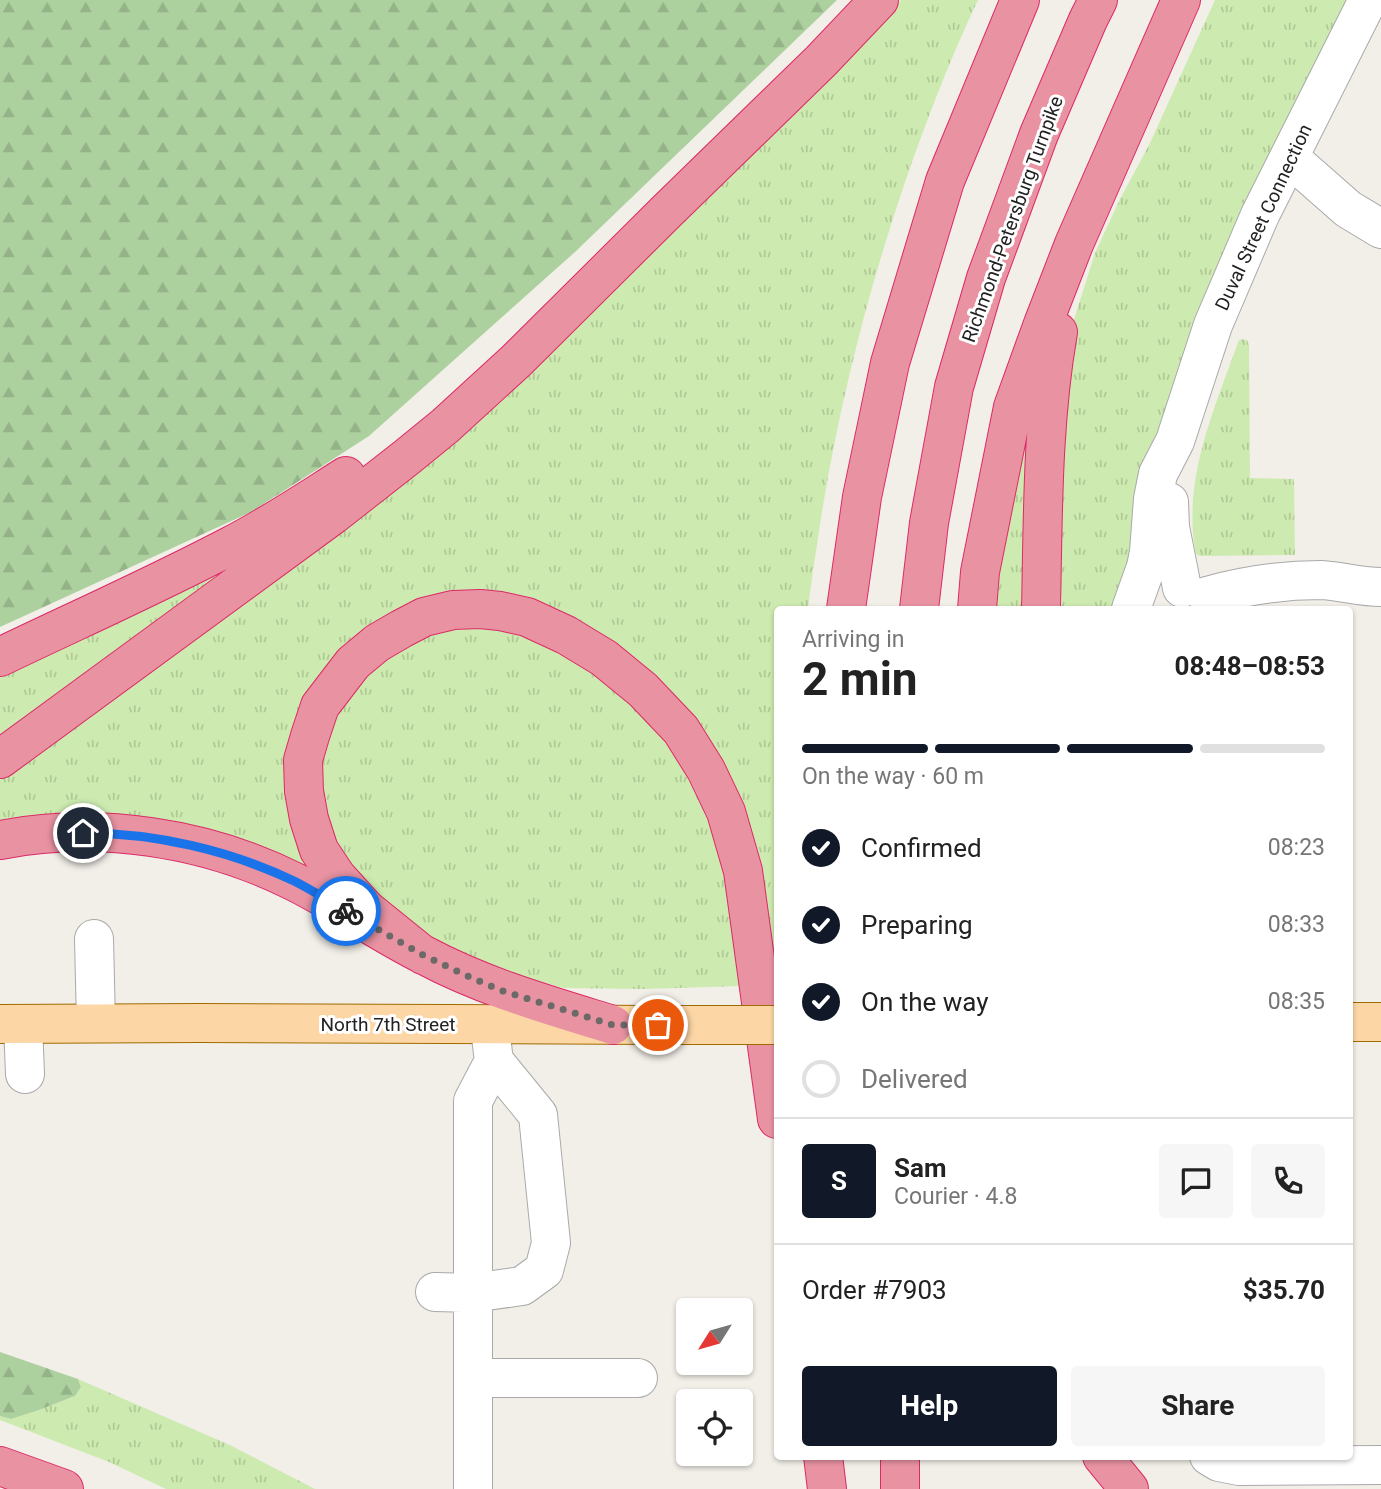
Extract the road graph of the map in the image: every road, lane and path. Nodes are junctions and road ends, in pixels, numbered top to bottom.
1 (879, 0) edge
2 (1020, 0) edge
3 (1098, 0) edge
4 (1181, 0) edge
5 (1368, 0) edge
6 (1290, 158) junction
7 (1381, 229) edge
8 (1074, 244) junction
9 (516, 361) junction
10 (1175, 441) junction
11 (1372, 587) edge
12 (1203, 598) edge
13 (846, 606) edge
14 (919, 606) edge
15 (977, 606) edge
16 (1041, 606) edge
17 (1134, 606) edge
18 (1136, 606) edge
19 (1290, 606) edge
20 (0, 657) edge
21 (0, 760) edge
22 (0, 840) edge
23 (94, 939) dead end
24 (423, 955) junction
25 (1353, 1022) edge
26 (1381, 1022) edge
27 (96, 1023) junction
28 (12, 1024) edge
29 (613, 1025) junction
30 (774, 1025) edge
31 (492, 1043) junction
32 (25, 1074) dead end
33 (774, 1097) edge
34 (454, 1292) junction
35 (472, 1378) junction
36 (638, 1378) dead end
37 (824, 1460) edge
38 (829, 1460) edge
39 (900, 1460) edge
40 (1105, 1460) edge
41 (1221, 1461) edge
42 (1381, 1465) edge
43 (0, 1466) edge
44 (64, 1489) edge
45 (473, 1489) edge
46 (828, 1489) edge
47 (900, 1489) edge
48 (1129, 1489) edge

1 - 9 highway
2 - 13 highway
3 - 14 highway, Richmond-Petersburg Turnpike
4 - 8 highway
5 - 6 street, Duval Street Connection
6 - 7 street
6 - 10 street, Duval Street Connection
8 - 15 highway
8 - 16 highway
9 - 20 highway
9 - 21 highway
10 - 12 street, Duval Street Connection
10 - 17 street, Duval Street Connection
11 - 12 street
11 - 19 street
12 - 18 street
22 - 24 highway
23 - 27 street
24 - 29 highway
24 - 33 highway
25 - 26 main road
27 - 28 main road, North 7th Street
27 - 31 main road, North 7th Street
28 - 32 street
29 - 30 main road, North 7th Street, bridge
29 - 31 main road, North 7th Street
31 - 34 street
31 - 34 street
34 - 35 street
35 - 36 street
35 - 45 street
37 - 46 highway
38 - 46 highway
39 - 47 highway
40 - 48 highway
41 - 42 street
43 - 44 highway

